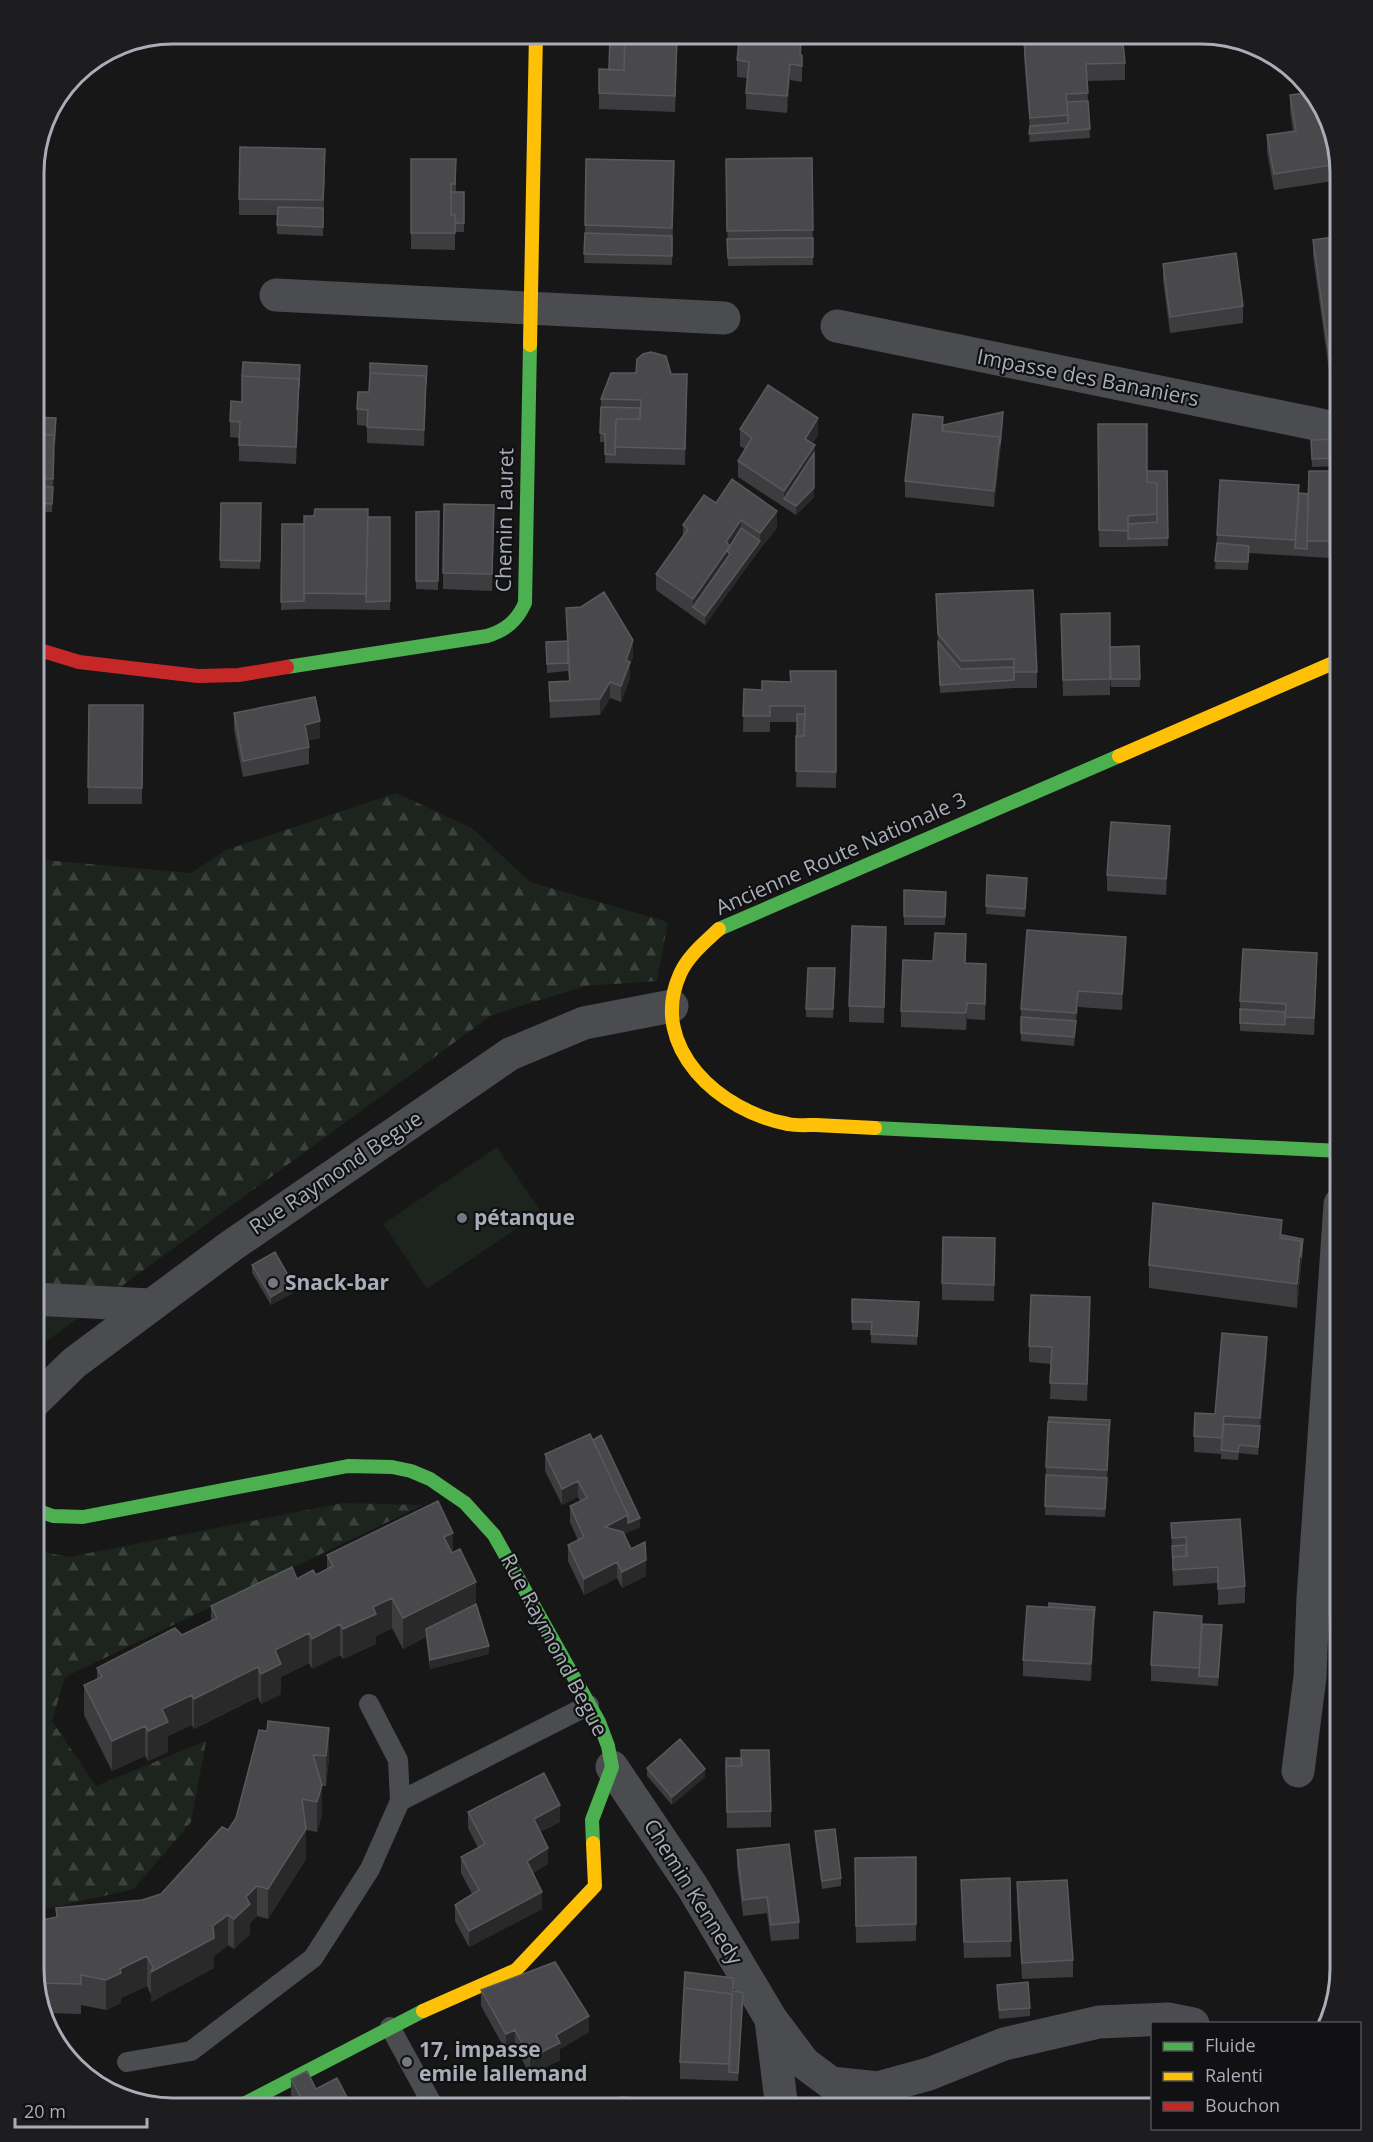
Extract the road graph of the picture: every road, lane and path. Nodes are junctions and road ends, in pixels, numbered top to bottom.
1 (536, 44) edge
2 (276, 295) dead end
3 (531, 308) junction
4 (724, 318) dead end
5 (837, 326) dead end
6 (1330, 427) edge
7 (44, 651) edge
8 (1330, 664) edge
9 (672, 1006) junction
10 (1330, 1151) edge
11 (44, 1300) edge
12 (150, 1305) junction
13 (1330, 1352) edge
14 (44, 1392) edge
15 (44, 1513) edge
16 (369, 1704) dead end
17 (589, 1705) junction
18 (612, 1767) junction
19 (1298, 1771) dead end
20 (400, 1802) junction
21 (771, 2019) junction
22 (1183, 2022) edge
23 (390, 2027) junction
24 (127, 2062) dead end
25 (255, 2098) edge
26 (429, 2098) edge
27 (781, 2098) edge

1 - 3 street, Chemin Lauret
2 - 3 street
3 - 4 street
3 - 7 street, Chemin Lauret
5 - 6 street, Impasse des Bananiers
8 - 9 street, Ancienne Route Nationale 3
9 - 10 street, Ancienne Route Nationale 3
9 - 12 street, Rue Raymond Begue
11 - 12 street
12 - 14 street, Rue Raymond Begue
13 - 19 street
15 - 17 street, Rue Raymond Begue
16 - 20 lane
17 - 18 street, Rue Raymond Begue
17 - 20 lane
18 - 21 street, Chemin Kennedy
18 - 23 street
20 - 24 lane
21 - 22 street, Chemin Kennedy
21 - 27 street, Chemin Kennedy
23 - 25 street
23 - 26 lane

